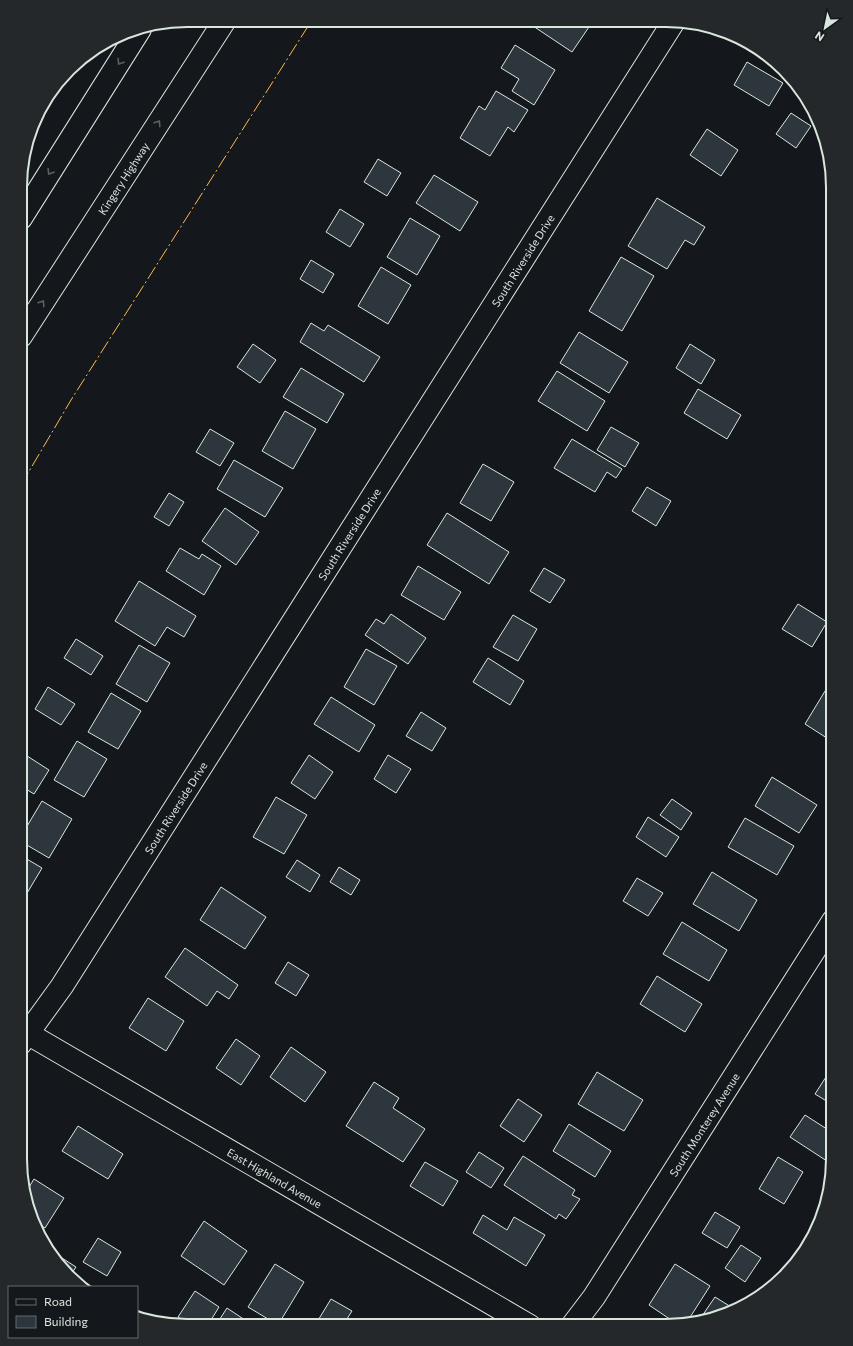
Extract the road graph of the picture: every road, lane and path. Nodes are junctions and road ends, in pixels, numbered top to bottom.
1 (220, 27) edge
2 (670, 27) edge
3 (137, 35) edge
4 (27, 208) edge
5 (27, 327) edge
6 (826, 932) edge
7 (27, 1030) edge
8 (27, 1037) edge
9 (518, 1319) edge
10 (577, 1319) edge

5 -> 1 main road, Kingery Highway
2 - 7 main road, South Riverside Drive
3 -> 4 main road
6 - 10 main road, South Monterey Avenue
8 - 9 main road, East Highland Avenue

